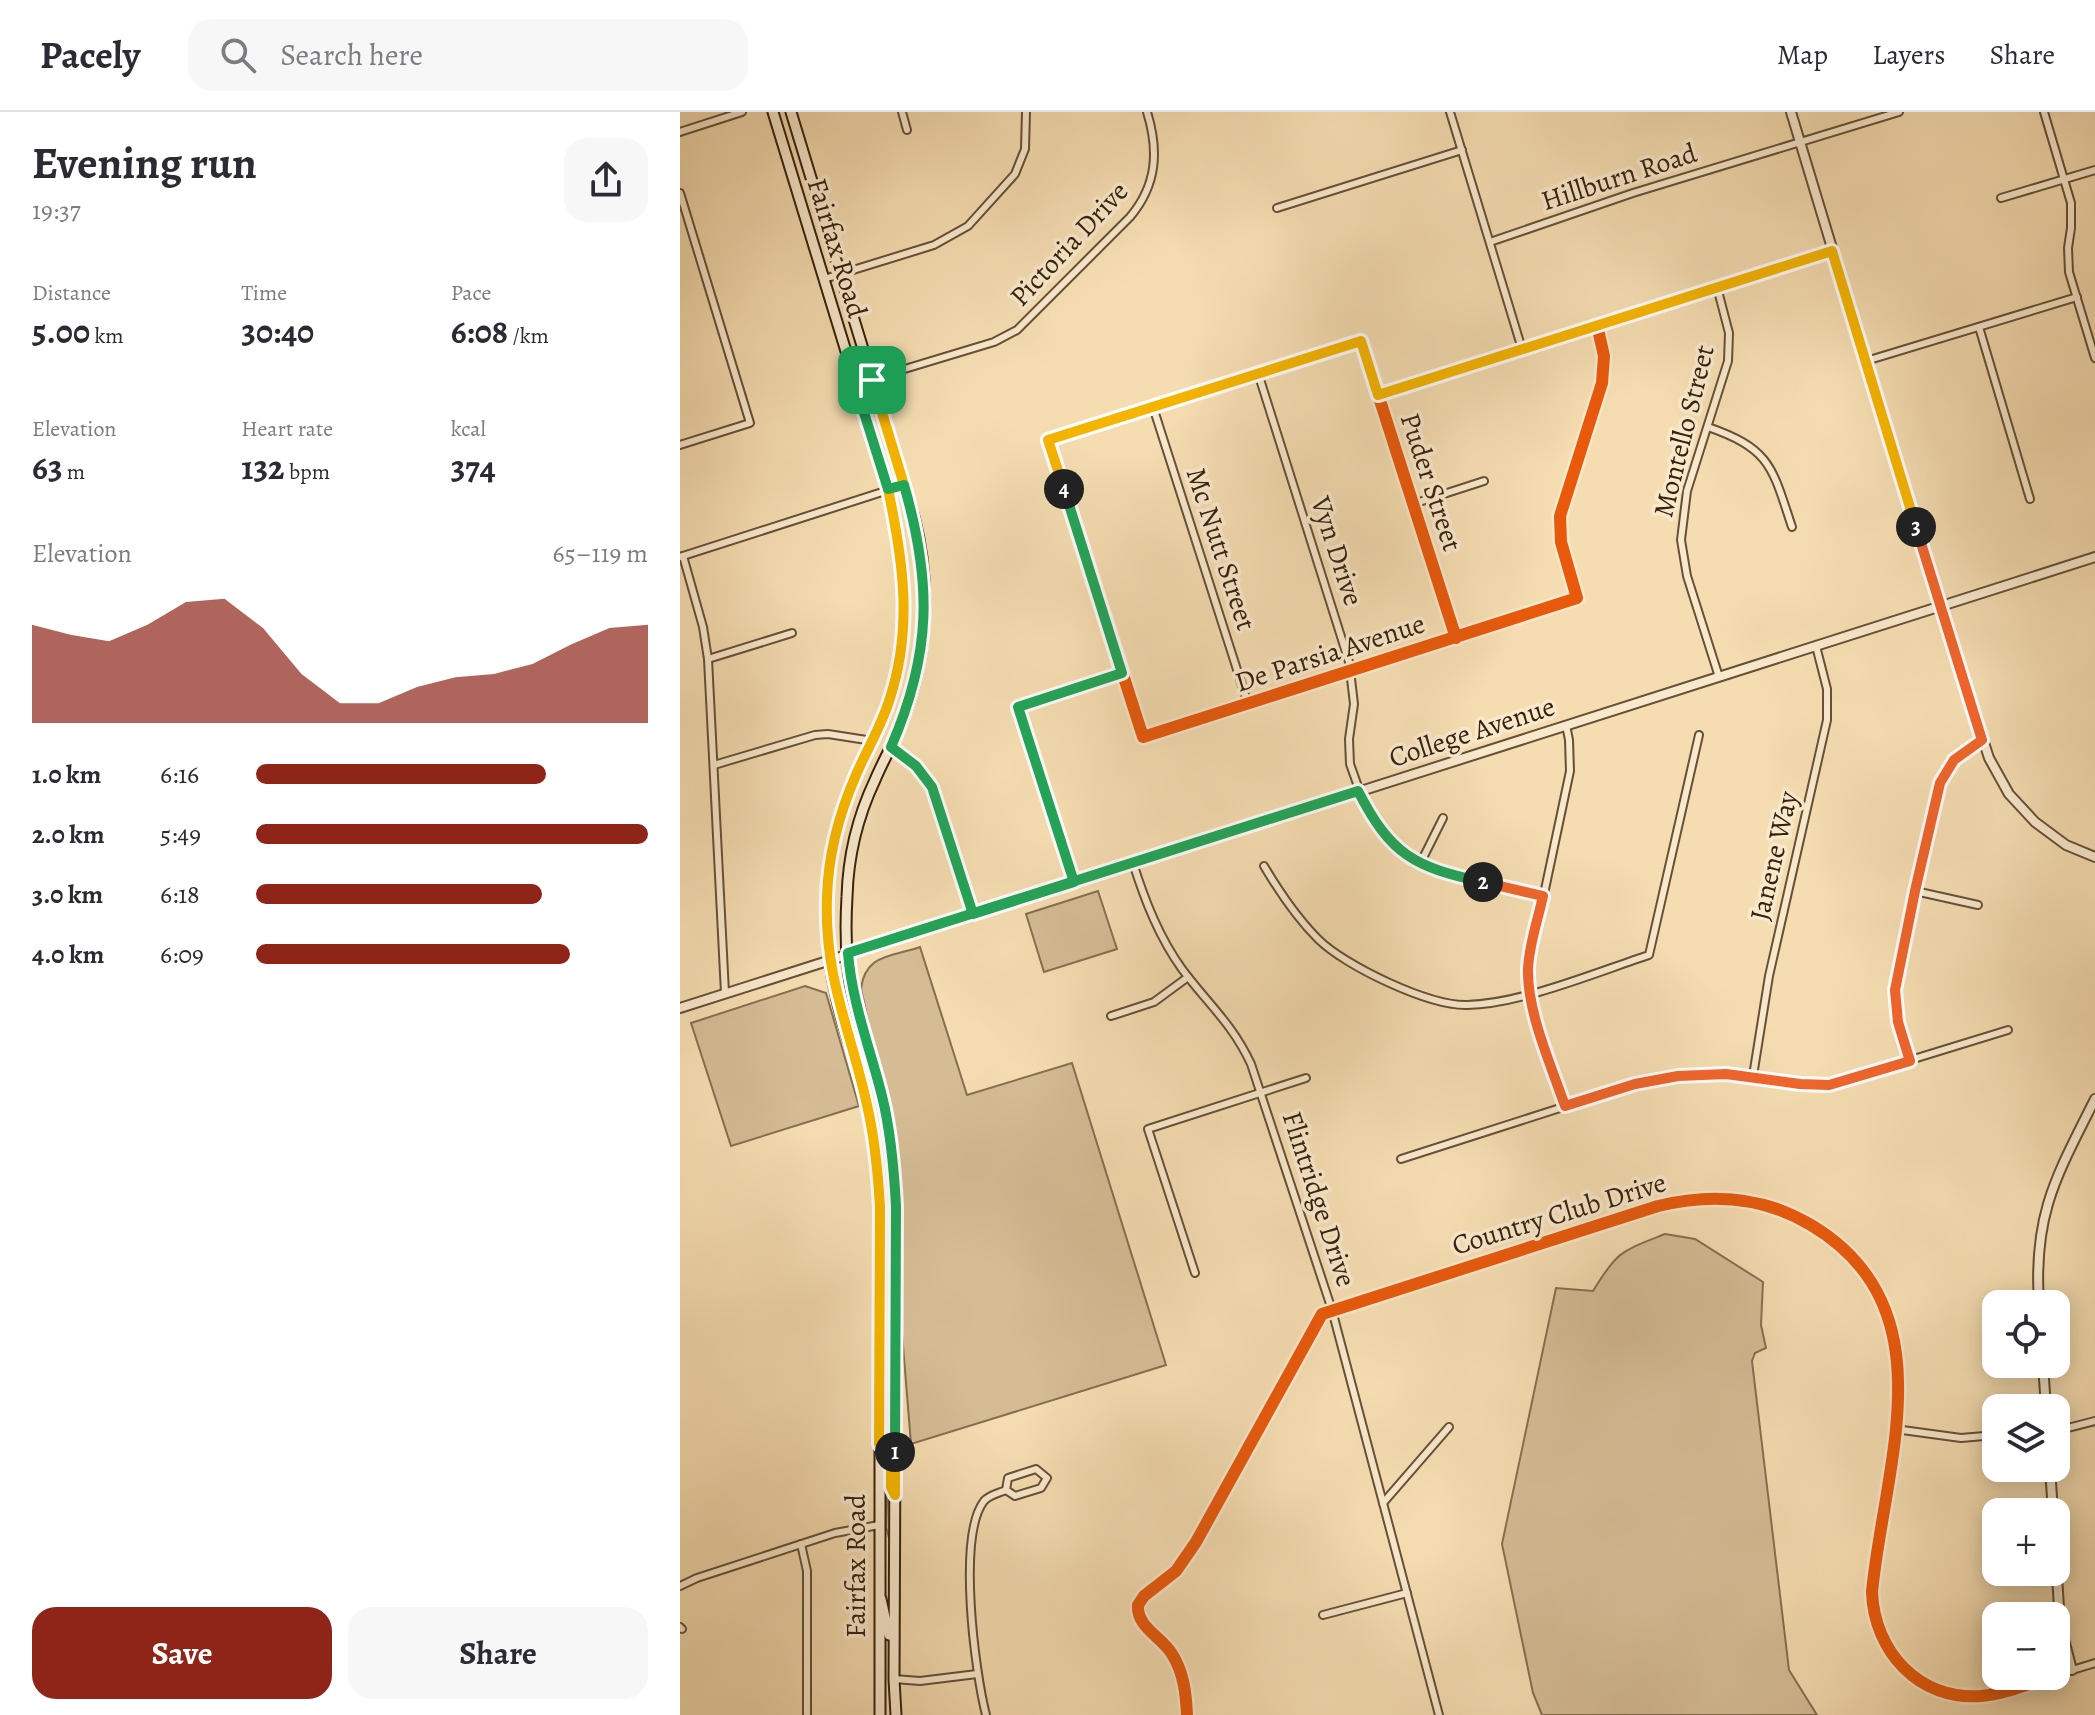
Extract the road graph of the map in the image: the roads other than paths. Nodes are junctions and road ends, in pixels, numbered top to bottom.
1 (742, 112) edge
2 (773, 112) edge
3 (791, 112) edge
4 (902, 112) edge
5 (1026, 112) edge
6 (1147, 112) edge
7 (1450, 112) edge
8 (1791, 112) edge
9 (1899, 112) edge
10 (2044, 112) edge
11 (907, 130) dead end
12 (680, 132) edge
13 (1800, 144) junction
14 (1462, 150) junction
15 (2095, 170) edge
16 (2064, 179) junction
17 (680, 193) edge
18 (2001, 198) dead end
19 (1277, 208) dead end
20 (1490, 242) junction
21 (1832, 251) junction
22 (841, 274) junction
23 (824, 279) junction
24 (1717, 287) junction
25 (2077, 297) junction
26 (1597, 325) junction
27 (1979, 327) junction
28 (1522, 349) junction
29 (2095, 358) edge
30 (1866, 361) junction
31 (1258, 373) junction
32 (872, 380) junction
33 (855, 384) junction
34 (1378, 395) junction
35 (1153, 407) junction
36 (1708, 427) junction
37 (680, 445) edge
38 (1484, 481) dead end
39 (904, 485) junction
40 (888, 489) junction
41 (2030, 499) dead end
42 (1413, 504) junction
43 (1792, 527) dead end
44 (681, 556) edge
45 (2095, 557) edge
46 (1940, 606) junction
47 (792, 633) dead end
48 (1456, 638) junction
49 (1816, 646) junction
50 (708, 659) junction
51 (1351, 671) junction
52 (1122, 673) junction
53 (1719, 677) junction
54 (1248, 704) junction
55 (1566, 725) junction
56 (1699, 735) dead end
57 (1982, 740) junction
58 (873, 741) junction
59 (891, 747) junction
60 (714, 765) junction
61 (1358, 791) junction
62 (1443, 818) dead end
63 (2095, 857) edge
64 (1133, 863) junction
65 (1420, 864) junction
66 (1264, 866) dead end
67 (1074, 882) junction
68 (1915, 891) junction
69 (1543, 896) junction
70 (1978, 905) dead end
71 (973, 914) junction
72 (848, 953) junction
73 (829, 959) junction
74 (1188, 977) junction
75 (725, 993) junction
76 (1530, 993) junction
77 (680, 1008) edge
78 (1111, 1016) dead end
79 (2008, 1030) dead end
80 (1910, 1061) junction
81 (1753, 1076) junction
82 (1306, 1078) dead end
83 (1261, 1093) junction
84 (2094, 1104) edge
85 (1565, 1106) junction
86 (1401, 1159) dead end
87 (1195, 1273) dead end
88 (2038, 1290) edge
89 (1332, 1310) junction
90 (2095, 1421) edge
91 (1449, 1427) dead end
92 (2070, 1427) edge
93 (1895, 1429) junction
94 (1982, 1436) edge
95 (879, 1444) junction
96 (1006, 1490) junction
97 (895, 1495) junction
98 (1383, 1504) junction
99 (879, 1525) junction
100 (801, 1544) junction
101 (680, 1586) edge
102 (2058, 1586) edge
103 (878, 1592) junction
104 (1407, 1593) junction
105 (895, 1605) junction
106 (1323, 1615) dead end
107 (2095, 1663) edge
108 (2072, 1670) joint
109 (977, 1674) junction
110 (894, 1679) junction
111 (2008, 1690) edge
112 (807, 1715) edge
113 (880, 1715) edge
114 (896, 1715) edge
115 (986, 1715) edge
116 (1187, 1715) edge
117 (1439, 1715) edge

1 - 12 street
2 - 23 main road, Fairfax Road
3 - 22 main road, Fairfax Road
4 - 11 street
5 - 22 street
6 - 32 street, Pictoria Drive
7 - 14 street
8 - 13 street
9 - 13 street, Hillburn Road
10 - 16 street
13 - 20 street, Hillburn Road
13 - 21 street
14 - 19 street
14 - 20 street
15 - 16 street
16 - 18 street
16 - 25 street
17 - 37 street
20 - 28 street
21 - 24 street
21 - 30 street
22 - 23 street
22 - 32 main road, Fairfax Road
23 - 33 main road, Fairfax Road
24 - 26 street
24 - 36 street, Montello Street
25 - 27 street
25 - 29 street
26 - 28 street
26 - 48 street, De Parsia Avenue
27 - 30 street
27 - 41 street
28 - 34 street
30 - 46 street
31 - 34 street, Puder Street
31 - 35 street
31 - 51 street, Vyn Drive
32 - 33 street, Pictoria Drive
32 - 39 main road, Fairfax Road
33 - 40 main road, Fairfax Road
34 - 42 street, Puder Street
35 - 52 street
35 - 54 street, Mc Nutt Street
36 - 43 street
36 - 53 street, Montello Street
38 - 42 street
39 - 40 street
39 - 59 main road, Fairfax Road
40 - 44 street
40 - 58 main road, Fairfax Road
42 - 48 street, Puder Street
44 - 50 street
45 - 46 street, College Avenue
46 - 49 street, College Avenue
46 - 57 street
47 - 50 street
48 - 51 street, De Parsia Avenue
49 - 53 street, College Avenue
49 - 81 street, Janene Way
50 - 60 street
51 - 54 street, De Parsia Avenue
51 - 61 street, Vyn Drive
52 - 54 street, De Parsia Avenue
52 - 67 street
53 - 55 street, College Avenue
55 - 61 street, College Avenue
55 - 69 street
56 - 76 street
57 - 63 street
57 - 68 street
58 - 60 street
58 - 73 main road, Fairfax Road
59 - 71 street
59 - 72 main road, Fairfax Road
60 - 75 street
61 - 64 street, College Avenue
61 - 65 street, Vyn Drive
62 - 65 street
64 - 67 street, College Avenue
64 - 74 street, Flintridge Drive
65 - 69 street
66 - 76 street
67 - 71 street, College Avenue
68 - 70 street
68 - 80 street
69 - 76 street
71 - 72 street, College Avenue
72 - 73 street, College Avenue
72 - 97 main road, Fairfax Road
73 - 75 street, College Avenue
73 - 95 main road, Fairfax Road
74 - 78 street
74 - 83 street, Flintridge Drive
75 - 77 street, College Avenue
76 - 85 street
79 - 80 street
80 - 81 street
81 - 85 street
82 - 83 street
83 - 87 street
83 - 89 street, Flintridge Drive
84 - 88 street
85 - 86 street
89 - 93 street, Country Club Drive
89 - 98 street, Flintridge Drive
89 - 116 street
90 - 92 street
91 - 98 street
93 - 94 street
93 - 111 street, Country Club Drive
95 - 97 main road
95 - 99 main road, Fairfax Road
96 - 96 street
96 - 109 street
97 - 105 main road, Fairfax Road
98 - 104 street, Flintridge Drive
99 - 100 street
99 - 103 main road, Fairfax Road
99 - 105 main road
100 - 101 street
100 - 112 street
102 - 108 street
103 - 110 main road
103 - 113 main road, Fairfax Road
104 - 106 street
104 - 117 street, Flintridge Drive
105 - 110 main road, Fairfax Road
107 - 108 street, Country Club Drive
109 - 110 street
109 - 115 street
110 - 114 main road, Fairfax Road

